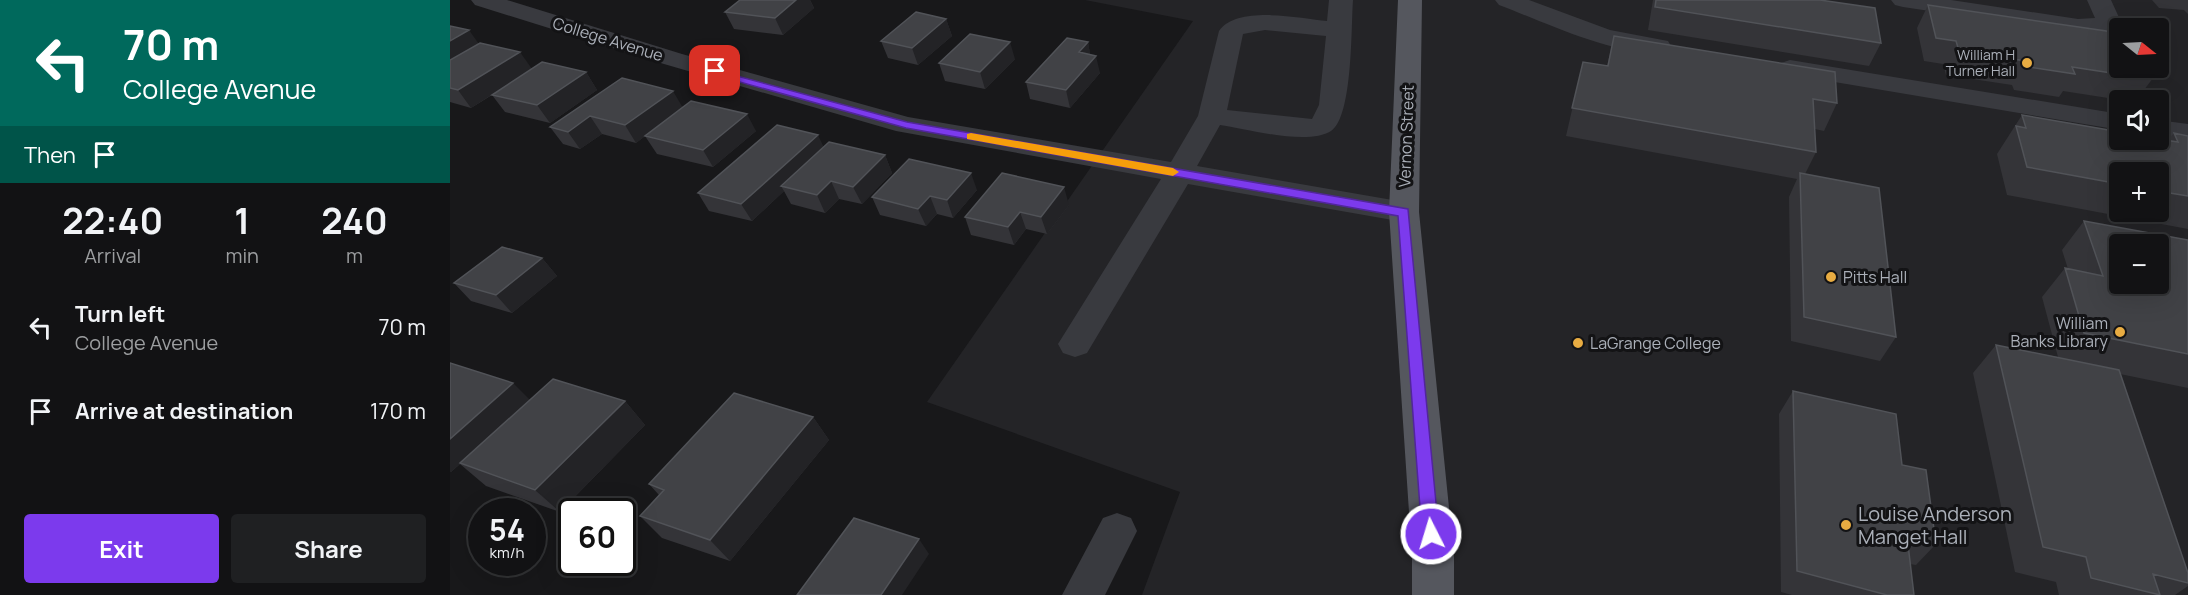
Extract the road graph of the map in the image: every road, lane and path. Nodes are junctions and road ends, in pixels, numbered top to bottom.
1 (483, 0) edge
2 (1341, 0) edge
3 (1410, 0) edge
4 (1507, 0) edge
5 (1903, 0) edge
6 (2099, 0) edge
7 (1338, 30) junction
8 (1686, 51) edge
9 (1769, 64) edge
10 (1212, 116) junction
11 (2109, 120) edge
12 (2169, 129) edge
13 (2188, 132) edge
14 (1181, 173) junction
15 (1404, 212) junction
16 (1074, 344) dead end
17 (1117, 531) dead end
18 (1083, 595) edge
19 (1433, 595) edge

1 - 14 street, College Avenue
2 - 7 street
3 - 15 main road, Vernon Street
4 - 8 street
5 - 6 street
7 - 10 street
7 - 10 street
9 - 11 street
10 - 14 street
12 - 13 street
14 - 15 street, College Avenue
14 - 16 street
15 - 19 main road, Vernon Street
17 - 18 street

